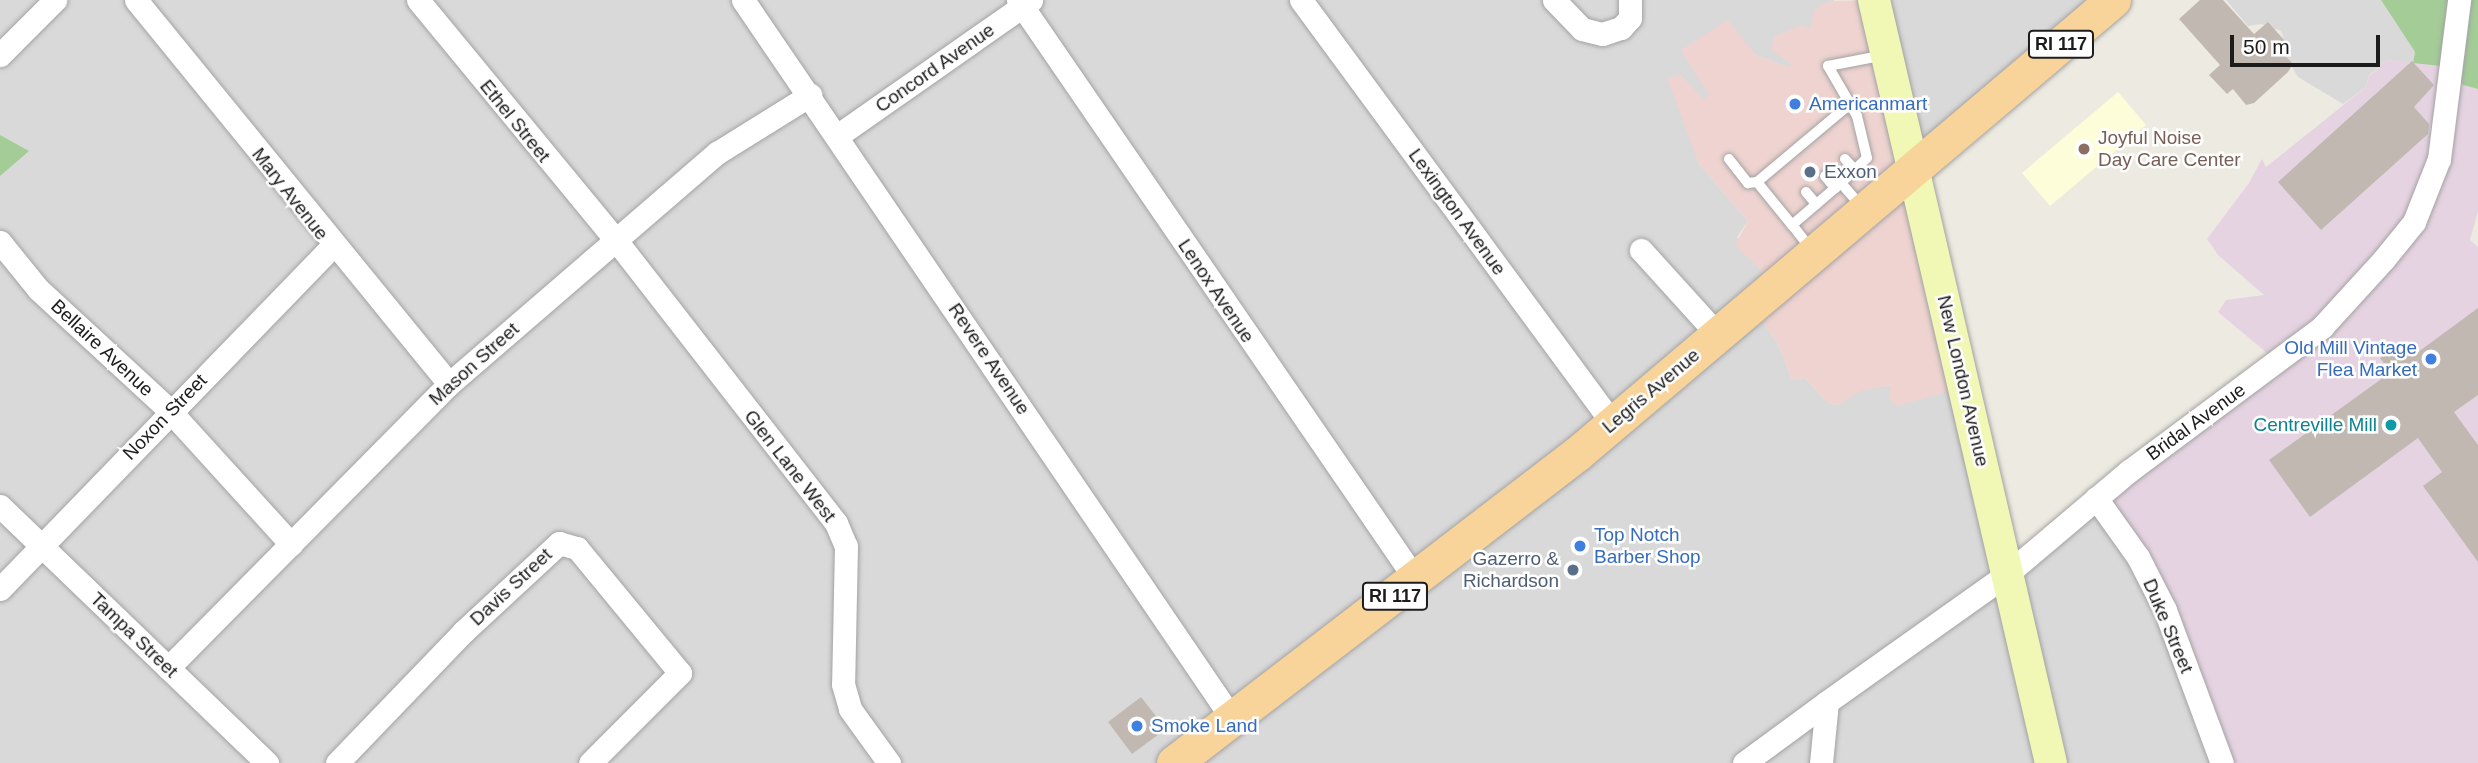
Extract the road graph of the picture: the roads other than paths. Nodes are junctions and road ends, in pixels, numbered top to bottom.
1 (55, 0) edge
2 (136, 0) edge
3 (418, 0) edge
4 (743, 0) edge
5 (1301, 0) edge
6 (1554, 0) edge
7 (1630, 0) edge
8 (1874, 0) edge
9 (2113, 0) edge
10 (2459, 0) edge
11 (1024, 2) edge
12 (1886, 54) junction
13 (0, 55) edge
14 (810, 94) junction
15 (1850, 104) junction
16 (837, 136) junction
17 (1729, 159) dead end
18 (1845, 159) dead end
19 (1914, 167) junction
20 (1855, 170) junction
21 (1825, 176) dead end
22 (1757, 183) junction
23 (1838, 185) junction
24 (1806, 192) dead end
25 (1816, 204) junction
26 (1864, 211) junction
27 (1792, 225) junction
28 (615, 239) junction
29 (0, 242) edge
30 (332, 247) junction
31 (1641, 250) dead end
32 (1815, 253) junction
33 (1718, 335) junction
34 (449, 384) junction
35 (170, 411) junction
36 (1612, 424) junction
37 (2096, 498) junction
38 (0, 506) edge
39 (291, 544) junction
40 (42, 547) junction
41 (2007, 574) junction
42 (1416, 580) junction
43 (0, 589) edge
44 (168, 668) junction
45 (1827, 702) junction
46 (1233, 720) junction
47 (267, 763) edge
48 (337, 763) edge
49 (590, 763) edge
50 (889, 763) edge
51 (1174, 763) edge
52 (1744, 763) edge
53 (1821, 763) edge
54 (2051, 763) edge
55 (2222, 763) edge

1 - 13 street
2 - 30 street, Mary Avenue
3 - 28 street, Ethel Street
4 - 14 street, Revere Avenue
5 - 36 street, Lexington Avenue
6 - 7 street
8 - 12 main road, New London Avenue
9 - 19 main road, Legris Avenue / RI 117
10 - 37 street, Bridal Avenue
11 - 16 street, Concord Avenue
11 - 42 street, Lenox Avenue
12 - 15 lane
12 - 19 main road, New London Avenue
14 - 16 street, Revere Avenue
14 - 28 street, Mason Street
15 - 20 lane
15 - 22 lane
16 - 46 street, Revere Avenue
17 - 22 lane
18 - 20 lane
19 - 26 main road, Legris Avenue / RI 117
19 - 41 main road, New London Avenue
20 - 23 lane
21 - 23 lane
22 - 27 lane
23 - 25 lane
23 - 26 lane
24 - 25 lane
25 - 27 lane
26 - 32 main road, Legris Avenue / RI 117
27 - 32 lane
28 - 34 street, Mason Street
28 - 50 street, Glen Lane West
29 - 35 street, Bellaire Avenue
30 - 34 street, Mary Avenue
30 - 35 street, Noxon Street
31 - 33 street
32 - 33 main road, Legris Avenue / RI 117
33 - 36 main road, Legris Avenue / RI 117
34 - 39 street, Mason Street
35 - 39 street, Bellaire Avenue
35 - 40 street, Noxon Street
36 - 42 main road, Legris Avenue / RI 117
37 - 41 street, Bridal Avenue
37 - 55 street, Duke Street
38 - 40 street, Tampa Street
39 - 44 street, Mason Street
40 - 43 street, Noxon Street
40 - 44 street, Tampa Street
41 - 45 street, Bridal Avenue
41 - 54 main road, New London Avenue
42 - 46 main road, Legris Avenue / RI 117
44 - 47 street, Tampa Street
45 - 52 street, Bridal Avenue
45 - 53 street
46 - 51 main road, Legris Avenue / RI 117
48 - 49 street, Davis Street

